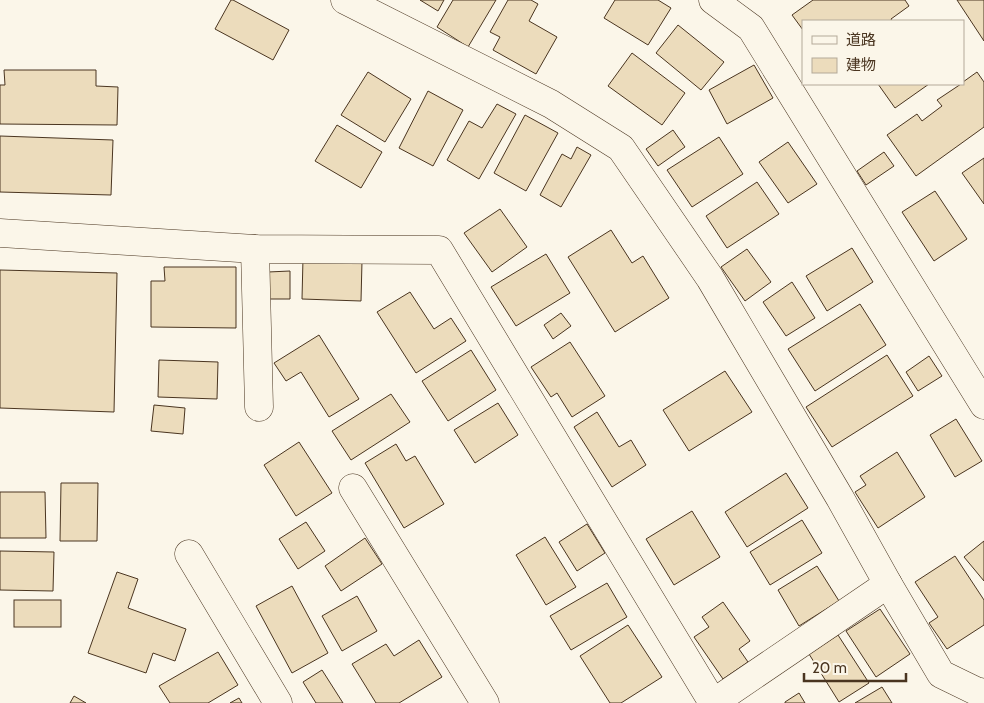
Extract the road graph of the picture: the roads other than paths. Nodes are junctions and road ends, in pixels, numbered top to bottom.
1 (345, 0) edge
2 (713, 0) edge
3 (0, 233) edge
4 (255, 249) junction
5 (984, 405) edge
6 (259, 407) dead end
7 (353, 488) dead end
8 (189, 554) dead end
9 (888, 584) junction
10 (984, 693) edge
11 (278, 703) edge
12 (485, 703) edge
13 (713, 703) edge

1 - 9 street
2 - 5 street
3 - 4 street
4 - 6 street
4 - 13 street
7 - 12 street
8 - 11 street
9 - 10 street
9 - 13 street

